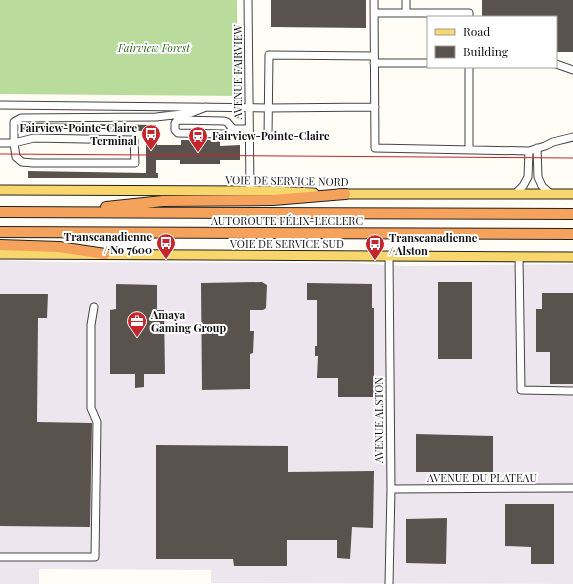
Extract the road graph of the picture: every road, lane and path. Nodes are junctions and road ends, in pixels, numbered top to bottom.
1 (248, 0) edge
2 (374, 0) edge
3 (406, 0) edge
4 (374, 13) junction
5 (406, 13) junction
6 (469, 16) edge
7 (374, 59) junction
8 (427, 62) edge
9 (557, 64) edge
10 (469, 68) edge
11 (573, 70) edge
12 (0, 105) edge
13 (206, 107) junction
14 (249, 107) junction
15 (374, 107) junction
16 (268, 108) junction
17 (232, 129) junction
18 (249, 129) junction
19 (268, 136) dead end
20 (573, 136) edge
21 (0, 143) edge
22 (14, 143) junction
23 (537, 148) junction
24 (469, 150) junction
25 (529, 151) junction
26 (0, 190) edge
27 (250, 191) junction
28 (345, 194) junction
29 (515, 194) junction
30 (551, 194) junction
31 (573, 194) edge
32 (0, 212) edge
33 (54, 212) junction
34 (573, 214) edge
35 (0, 232) edge
36 (573, 234) edge
37 (0, 245) edge
38 (0, 254) edge
39 (105, 254) junction
40 (389, 256) junction
41 (519, 257) junction
42 (573, 257) edge
43 (94, 307) dead end
44 (573, 390) edge
45 (573, 488) edge
46 (391, 489) junction
47 (0, 557) edge
48 (389, 584) edge

1 - 14 street, AVENUE FAIRVIEW
2 - 4 street
3 - 5 street
4 - 5 street
4 - 7 street
5 - 6 street
7 - 8 street
7 - 15 street
7 - 16 street
9 - 11 street
10 - 24 street
12 - 13 street
13 - 14 street
13 - 22 street
14 - 16 street
14 - 18 street, AVENUE FAIRVIEW
15 - 16 street
15 - 24 street
16 - 19 street
17 - 17 street
17 - 18 street
18 - 27 street, AVENUE FAIRVIEW
20 - 23 street
21 - 22 street
22 - 22 street
23 - 25 street
23 - 30 street
24 - 25 street
25 - 29 street
26 - 27 main road, VOIE DE SERVICE NORD
27 - 28 main road, VOIE DE SERVICE NORD
28 - 29 main road, VOIE DE SERVICE NORD
28 - 33 highway
29 - 30 main road, VOIE DE SERVICE NORD
30 - 31 main road, VOIE DE SERVICE NORD
32 - 33 highway, AUTOROUTE FÉLIX-LECLERC
33 - 34 highway, AUTOROUTE FÉLIX-LECLERC
35 - 36 highway, AUTOROUTE FÉLIX-LECLERC
37 - 39 highway
38 - 39 main road, VOIE DE SERVICE SUD
39 - 40 main road, VOIE DE SERVICE SUD
40 - 41 main road, VOIE DE SERVICE SUD
40 - 46 street, AVENUE ALSTON
41 - 42 main road, VOIE DE SERVICE SUD
41 - 44 street
43 - 47 street
45 - 46 street, AVENUE DU PLATEAU
46 - 48 street, AVENUE ALSTON

